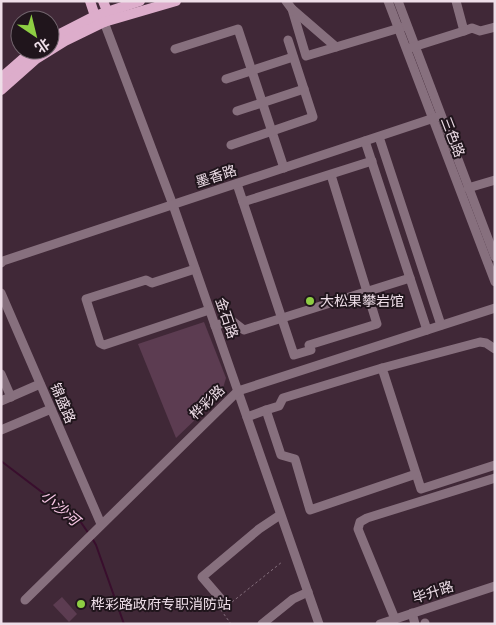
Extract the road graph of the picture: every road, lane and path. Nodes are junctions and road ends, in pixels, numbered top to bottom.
1 (90, 1) edge
2 (103, 1) edge
3 (140, 1) edge
4 (176, 1) edge
5 (286, 1) edge
6 (388, 1) edge
7 (398, 1) edge
8 (456, 1) edge
9 (292, 9) junction
10 (107, 11) junction
11 (95, 16) junction
12 (104, 22) junction
13 (408, 25) junction
14 (495, 27) edge
15 (398, 28) junction
16 (464, 31) junction
17 (60, 35) edge
18 (288, 40) dead end
19 (415, 46) junction
20 (336, 47) junction
21 (175, 49) dead end
22 (406, 50) junction
23 (294, 58) junction
24 (22, 60) edge
25 (252, 71) junction
26 (1, 78) edge
27 (226, 79) dead end
28 (304, 89) junction
29 (1, 90) edge
30 (263, 103) junction
31 (237, 111) dead end
32 (436, 117) junction
33 (272, 131) junction
34 (379, 137) junction
35 (366, 141) junction
36 (231, 145) dead end
37 (372, 161) junction
38 (284, 168) junction
39 (330, 175) junction
40 (495, 180) edge
41 (237, 184) junction
42 (468, 188) junction
43 (243, 202) junction
44 (173, 205) junction
45 (495, 257) edge
46 (1, 263) edge
47 (195, 269) junction
48 (410, 278) junction
49 (495, 282) edge
50 (367, 290) junction
51 (1, 292) edge
52 (495, 308) edge
53 (209, 310) junction
54 (282, 318) junction
55 (441, 325) junction
56 (215, 326) junction
57 (427, 330) junction
58 (495, 349) edge
59 (382, 368) junction
60 (1, 374) edge
61 (40, 384) junction
62 (238, 391) junction
63 (11, 397) junction
64 (1, 401) edge
65 (51, 409) junction
66 (266, 410) junction
67 (246, 417) junction
68 (1, 430) edge
69 (495, 465) edge
70 (416, 474) junction
71 (495, 478) edge
72 (280, 515) junction
73 (101, 524) junction
74 (282, 562) dead end
75 (495, 586) edge
76 (308, 592) junction
77 (25, 600) dead end
78 (226, 606) junction
79 (412, 613) junction
80 (395, 619) junction
81 (231, 624) edge
82 (262, 624) edge
83 (319, 624) edge
84 (380, 624) edge
85 (415, 624) edge

1 - 11 main road
2 - 10 main road
3 - 10 main road
4 - 12 main road
5 - 9 street
6 - 15 street, 三色路
7 - 13 street, 三色路
8 - 16 street
9 - 20 street
9 - 20 street
10 - 11 main road
10 - 12 main road
11 - 12 main road
11 - 17 main road
12 - 29 main road
12 - 44 street, 金石路
13 - 15 street
13 - 19 street, 三色路
14 - 16 street
15 - 20 street
15 - 22 street, 三色路
16 - 19 street
18 - 23 street
19 - 22 street
19 - 32 street, 三色路
21 - 25 street
22 - 32 street, 三色路
23 - 25 street
23 - 28 street
24 - 26 main road
25 - 27 street
25 - 30 street
28 - 30 street
28 - 33 street
30 - 31 street
30 - 33 street
32 - 34 street, 墨香路
32 - 42 street, 三色路
32 - 49 street, 三色路
33 - 36 street
33 - 38 street
34 - 35 street, 墨香路
34 - 55 street
35 - 37 street
35 - 38 street, 墨香路
37 - 39 street
37 - 48 street
38 - 41 street, 墨香路
39 - 43 street
39 - 50 street
40 - 42 street
41 - 43 street
41 - 44 street, 墨香路
42 - 45 street, 三色路
43 - 54 street
44 - 46 street, 墨香路
44 - 47 street, 金石路
47 - 53 street, 金石路
47 - 53 street
48 - 50 street
48 - 57 street
50 - 54 street
50 - 54 street
51 - 61 street, 锦盛路
52 - 55 street, 桦彩路
53 - 56 street, 金石路
54 - 56 street
55 - 57 street, 桦彩路
56 - 62 street, 金石路
57 - 62 street, 桦彩路
58 - 59 street
59 - 66 street
59 - 70 street
60 - 63 street
61 - 63 street
61 - 65 street, 锦盛路
62 - 67 street, 金石路
62 - 73 street, 桦彩路
63 - 64 street
65 - 68 street
65 - 73 street, 锦盛路
66 - 67 street
66 - 70 street
67 - 72 street, 金石路
69 - 70 street
71 - 80 street
72 - 76 street, 金石路
72 - 78 street
73 - 77 street, 桦彩路
74 - 78 path
75 - 79 street, 毕升路
76 - 82 street
76 - 83 street, 金石路
78 - 81 path
79 - 80 street, 毕升路
79 - 85 street
80 - 84 street, 毕升路

